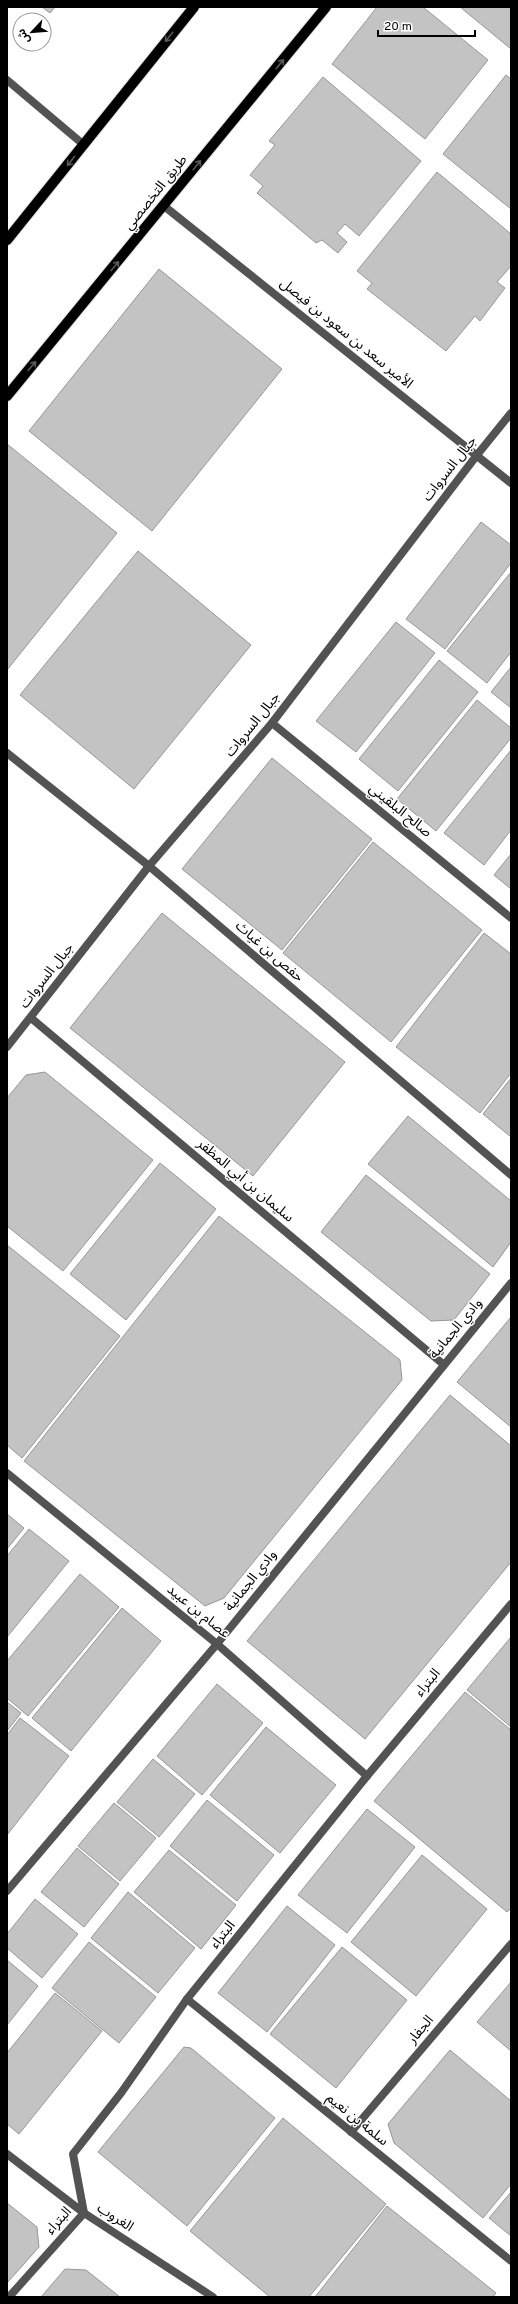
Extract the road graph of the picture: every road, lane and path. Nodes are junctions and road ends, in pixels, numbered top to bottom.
1 (194, 7) edge
2 (326, 7) edge
3 (7, 80) edge
4 (84, 145) junction
5 (164, 206) junction
6 (7, 240) edge
7 (7, 396) edge
8 (511, 413) edge
9 (477, 455) junction
10 (511, 483) edge
11 (272, 723) junction
12 (7, 753) edge
13 (149, 866) junction
14 (511, 918) edge
15 (31, 1018) junction
16 (7, 1047) edge
17 (511, 1175) edge
18 (511, 1283) edge
19 (443, 1364) junction
20 (7, 1473) edge
21 (511, 1604) edge
22 (217, 1644) junction
23 (367, 1776) junction
24 (7, 1890) edge
25 (511, 1944) edge
26 (187, 1999) junction
27 (351, 2132) junction
28 (7, 2154) edge
29 (84, 2213) junction
30 (511, 2261) edge
31 (9, 2297) edge
32 (213, 2297) edge

1 -> 4 main road
5 -> 2 main road, طريق التخصصي
3 - 4 street
4 -> 6 main road
7 -> 5 main road, طريق التخصصي
5 - 9 street, الأمير سعد بن سعود بن فيصل
8 - 9 street, جبال السروات
9 - 10 street, الأمير سعد بن سعود بن فيصل
9 - 11 street, جبال السروات
11 - 13 street, جبال السروات
11 - 14 street, صالح البلقيني
12 - 13 street, حفص بن غياث
13 - 15 street, جبال السروات
13 - 17 street, حفص بن غياث
15 - 16 street, جبال السروات
15 - 19 street, سليمان بن أبي المظفر
18 - 19 street, وادي الجمانية
19 - 22 street, وادي الجمانية
20 - 22 street, عصام بن عبيد
21 - 23 street, البتراء
22 - 23 street, عصام بن عبيد
22 - 24 street, وادي الجمانية
23 - 26 street, البتراء
25 - 27 street, الجفار
26 - 27 street, سلمة بن نعيم
26 - 29 street, البتراء
27 - 30 street, سلمة بن نعيم
28 - 29 street, الغروب
29 - 31 street, البتراء
29 - 32 street, الغروب

